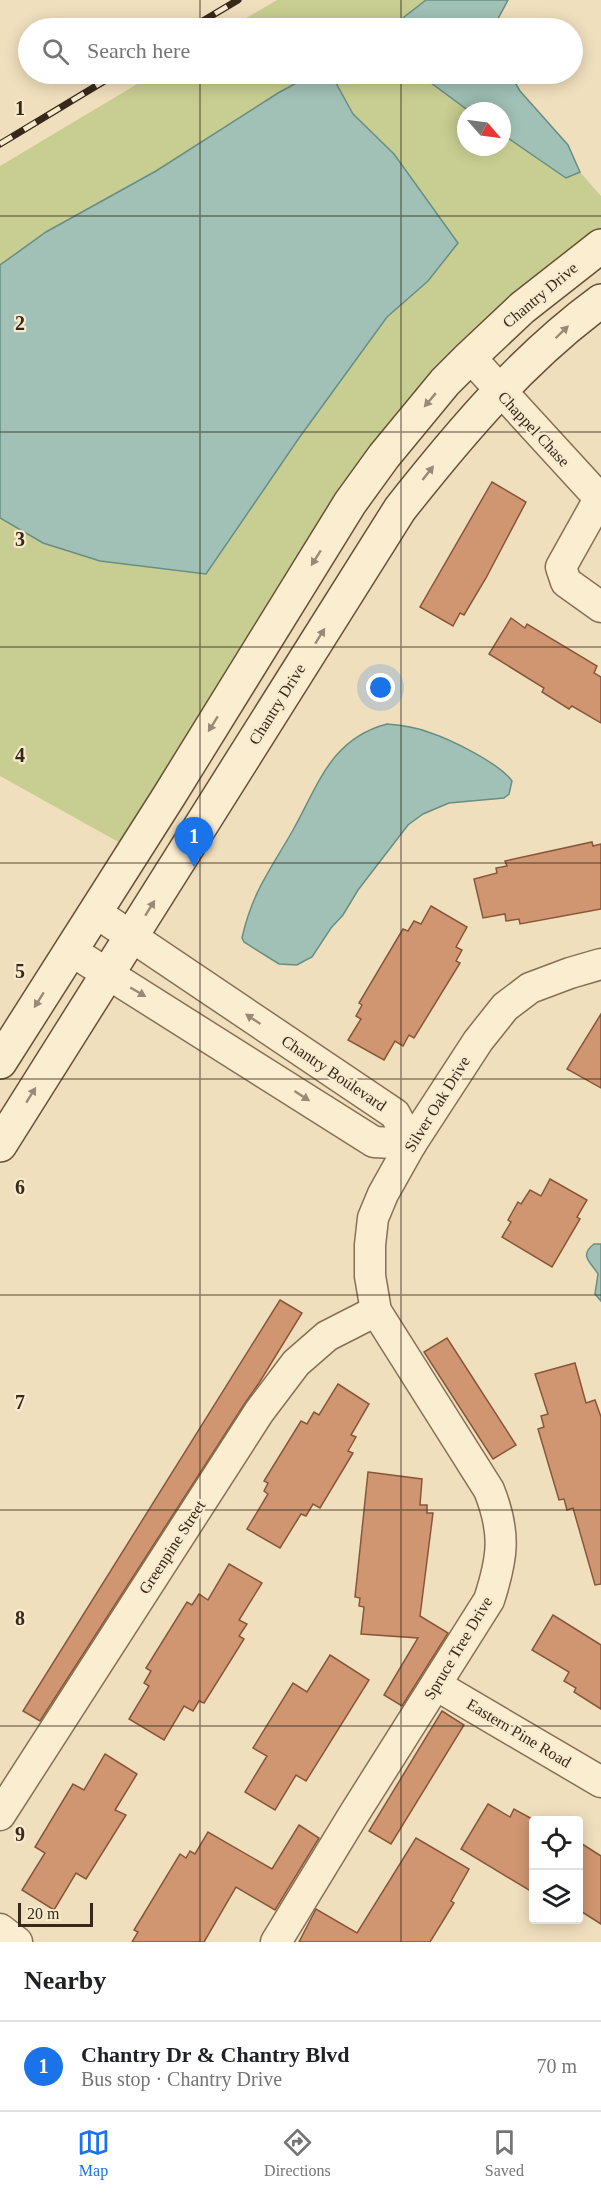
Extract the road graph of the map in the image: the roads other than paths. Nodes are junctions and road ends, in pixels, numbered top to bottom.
1 (601, 246) edge
2 (601, 301) edge
3 (470, 357) junction
4 (499, 391) junction
5 (600, 499) edge
6 (601, 607) edge
7 (95, 912) junction
8 (131, 938) junction
9 (70, 950) junction
10 (601, 964) edge
11 (107, 975) junction
12 (0, 1062) edge
13 (411, 1144) junction
14 (0, 1145) edge
15 (376, 1311) junction
16 (436, 1685) junction
17 (601, 1782) edge
18 (0, 1815) edge
19 (0, 1929) edge
20 (17, 1942) edge
21 (276, 1942) edge

1 - 3 street, Chantry Drive
4 -> 2 street, Chantry Drive
3 - 4 street, Chappel Chase
3 -> 7 street, Chantry Drive
4 - 5 street, Chappel Chase
8 -> 4 street, Chantry Drive
5 - 6 street, Chappel Chase
7 - 8 street, Chantry Boulevard
7 - 9 street, Chantry Drive
8 - 11 street, Chantry Drive
13 -> 8 street, Chantry Boulevard
9 - 11 street
9 -> 12 street, Chantry Drive
10 - 13 street, Silver Oak Drive
11 -> 13 street
14 -> 11 street, Chantry Drive
13 - 15 street, Silver Oak Drive
15 - 16 street, Spruce Tree Drive
15 - 18 street, Greenpine Street
16 - 17 street, Eastern Pine Road
16 - 21 street, Spruce Tree Drive
19 - 20 street

